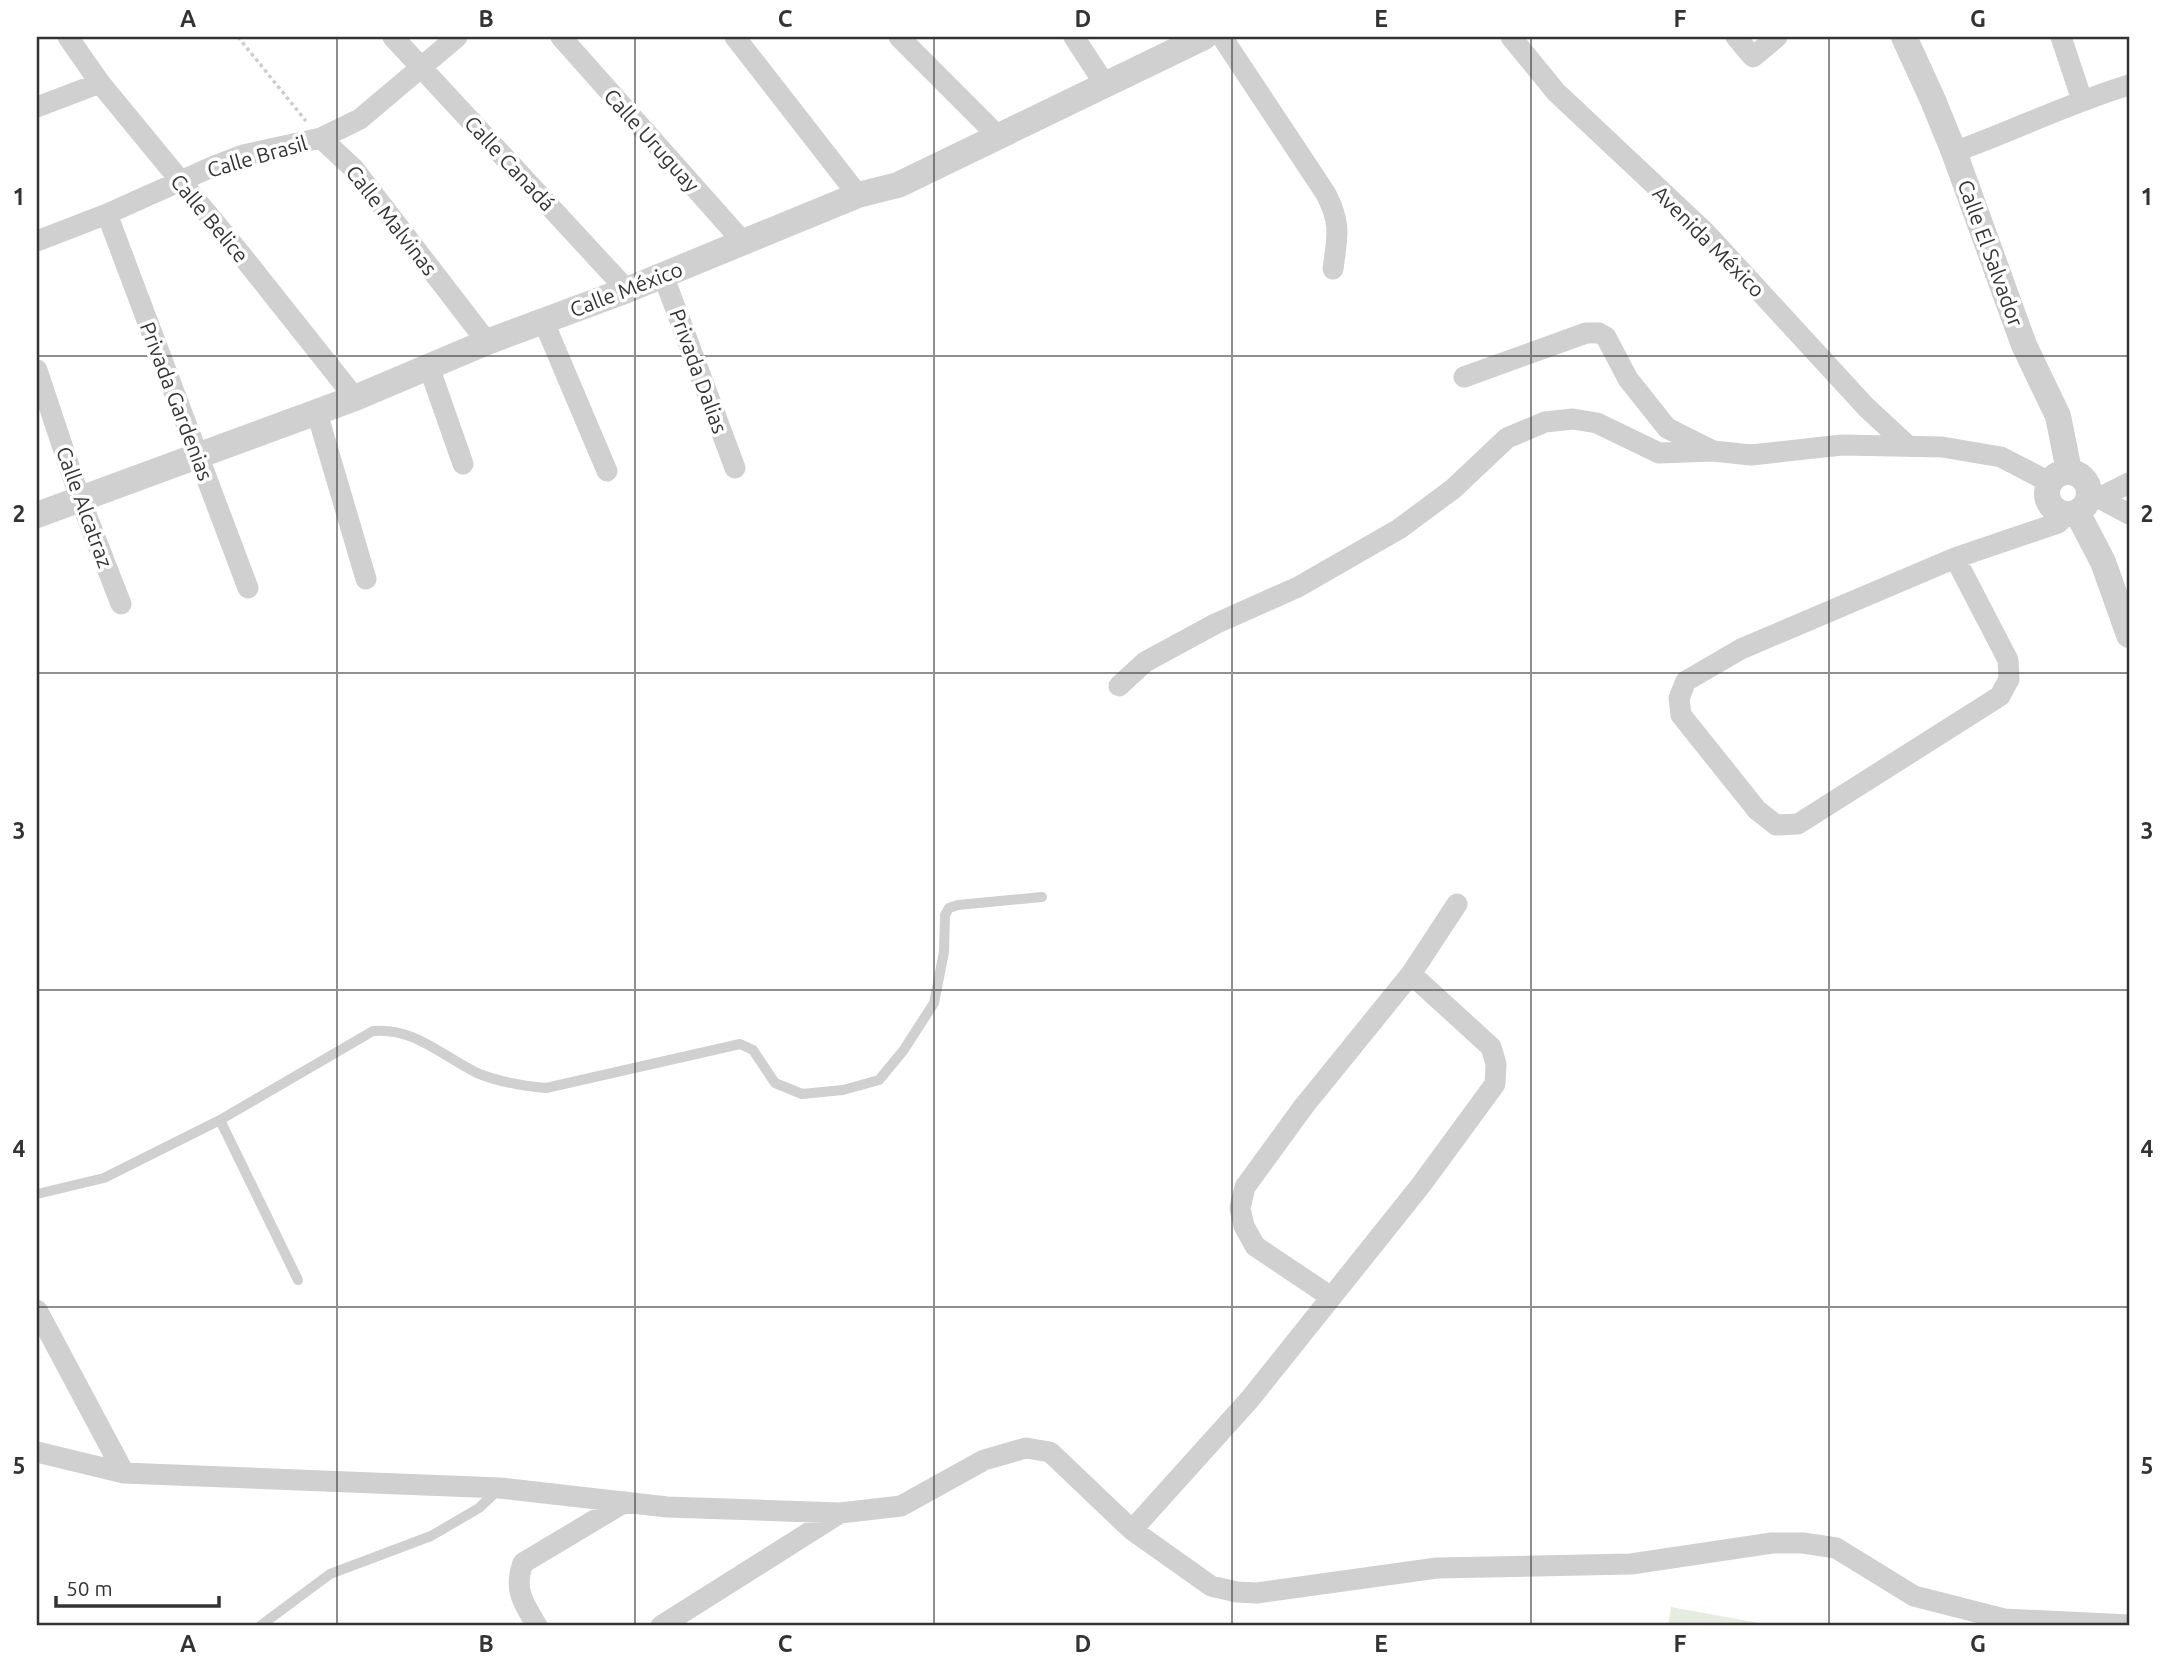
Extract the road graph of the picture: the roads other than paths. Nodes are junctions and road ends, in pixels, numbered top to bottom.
1 (68, 37) edge
2 (393, 37) edge
3 (457, 37) edge
4 (561, 37) edge
5 (735, 37) edge
6 (899, 37) edge
7 (1074, 37) edge
8 (1204, 37) edge
9 (1222, 37) edge
10 (1511, 37) edge
11 (1736, 37) edge
12 (1777, 37) edge
13 (1904, 37) edge
14 (2060, 37) edge
15 (420, 66) junction
16 (100, 83) junction
17 (1104, 83) junction
18 (2129, 85) edge
19 (2082, 100) junction
20 (37, 107) edge
21 (999, 136) junction
22 (321, 138) junction
23 (1954, 152) junction
24 (179, 181) junction
25 (858, 195) junction
26 (107, 214) junction
27 (37, 241) edge
28 (744, 243) junction
29 (1333, 270) dead end
30 (663, 275) junction
31 (627, 290) junction
32 (543, 320) junction
33 (487, 342) junction
34 (429, 367) junction
35 (37, 370) edge
36 (1464, 377) dead end
37 (355, 398) junction
38 (317, 413) junction
39 (1908, 446) junction
40 (1713, 451) junction
41 (198, 456) junction
42 (463, 464) dead end
43 (735, 468) dead end
44 (607, 471) dead end
45 (2059, 477) junction
46 (2129, 483) edge
47 (80, 499) junction
48 (2083, 506) junction
49 (37, 514) edge
50 (2129, 514) edge
51 (1955, 558) junction
52 (366, 579) dead end
53 (248, 588) dead end
54 (121, 604) dead end
55 (2129, 635) edge
56 (1119, 686) dead end
57 (1042, 897) dead end
58 (1457, 904) dead end
59 (1411, 974) junction
60 (220, 1119) junction
61 (37, 1194) edge
62 (298, 1280) dead end
63 (1331, 1297) junction
64 (37, 1310) edge
65 (37, 1452) edge
66 (124, 1473) junction
67 (500, 1488) junction
68 (625, 1502) junction
69 (840, 1513) junction
70 (1132, 1530) junction
71 (2129, 1625) edge
72 (260, 1626) edge
73 (537, 1626) edge
74 (661, 1626) edge

1 - 16 street, Calle Belice
2 - 15 street, Calle Canadá
3 - 15 street, Calle Brasil
4 - 28 street, Calle Uruguay
5 - 25 street
6 - 21 street
7 - 17 street
8 - 17 street, Calle México
9 - 29 street
10 - 39 street, Avenida México
11 - 12 street
13 - 23 street, Calle El Salvador
14 - 19 street
15 - 22 street, Calle Brasil
15 - 31 street, Calle Canadá
16 - 20 street
16 - 24 street, Calle Belice
17 - 21 street, Calle México
18 - 19 street
19 - 23 street
21 - 25 street, Calle México
22 - 24 street, Calle Brasil
22 - 33 street, Calle Malvinas
23 - 45 street, Calle El Salvador
24 - 26 street, Calle Brasil
24 - 37 street, Calle Belice
25 - 28 street, Calle México
26 - 27 street, Calle Brasil
26 - 41 street, Privada Gardenias
28 - 30 street, Calle México
30 - 31 street, Calle México
30 - 43 street, Privada Dalias
31 - 32 street, Calle México
32 - 33 street, Calle México
32 - 44 street
33 - 34 street, Calle México
34 - 37 street, Calle México
34 - 42 street
35 - 47 street, Calle Alcatraz
36 - 40 street
37 - 38 street, Calle México
38 - 41 street, Calle México
38 - 52 street
39 - 40 street
39 - 45 street
40 - 56 street
41 - 47 street, Calle México
41 - 53 street, Privada Gardenias
45 - 48 street
45 - 48 street
46 - 48 street
47 - 49 street, Calle México
47 - 54 street, Calle Alcatraz
48 - 50 street
48 - 51 street
48 - 55 street
51 - 51 street
57 - 60 lane
58 - 59 street
59 - 63 street
59 - 63 street
60 - 61 lane
60 - 62 lane
63 - 70 street
64 - 66 street
65 - 66 street
66 - 67 street
67 - 68 street
67 - 72 lane
68 - 69 street
68 - 73 street
69 - 70 street
69 - 74 street
70 - 71 street

